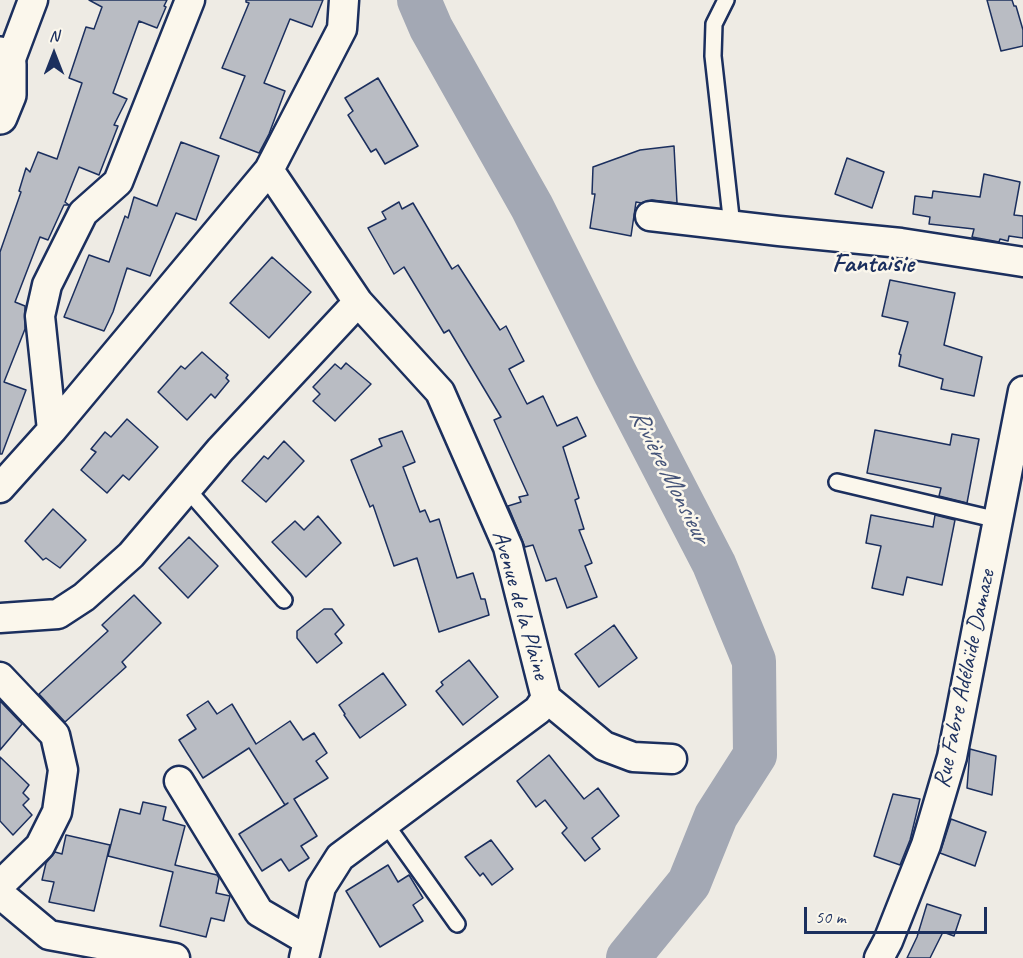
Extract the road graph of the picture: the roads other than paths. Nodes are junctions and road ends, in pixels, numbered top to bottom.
1 (33, 0) edge
2 (190, 0) edge
3 (344, 0) edge
4 (726, 0) edge
5 (5, 59) edge
6 (0, 117) edge
7 (269, 170) junction
8 (650, 216) dead end
9 (732, 226) junction
10 (1023, 262) edge
11 (358, 302) junction
12 (1023, 391) edge
13 (52, 430) junction
14 (837, 482) dead end
15 (0, 488) edge
16 (187, 489) junction
17 (998, 520) junction
18 (284, 600) dead end
19 (0, 618) edge
20 (0, 676) edge
21 (546, 698) junction
22 (672, 759) dead end
23 (179, 781) dead end
24 (386, 823) junction
25 (0, 885) edge
26 (0, 894) edge
27 (457, 924) dead end
28 (306, 949) edge
29 (175, 958) edge
30 (879, 958) edge

1 - 5 street
2 - 13 street
3 - 7 street
4 - 9 lane
5 - 6 main road
7 - 11 street, Avenue de la Plaine
7 - 13 street
8 - 9 street
9 - 10 street
11 - 16 street
11 - 21 street, Avenue de la Plaine
12 - 17 street, Rue Fabre Adélaïde Damaze
13 - 15 street
14 - 17 lane
16 - 18 lane
16 - 19 street
17 - 30 street, Rue Fabre Adélaïde Damaze
20 - 25 street
21 - 22 street, Avenue de la Plaine
21 - 24 street
23 - 28 street
24 - 27 lane
24 - 28 street
26 - 29 street

